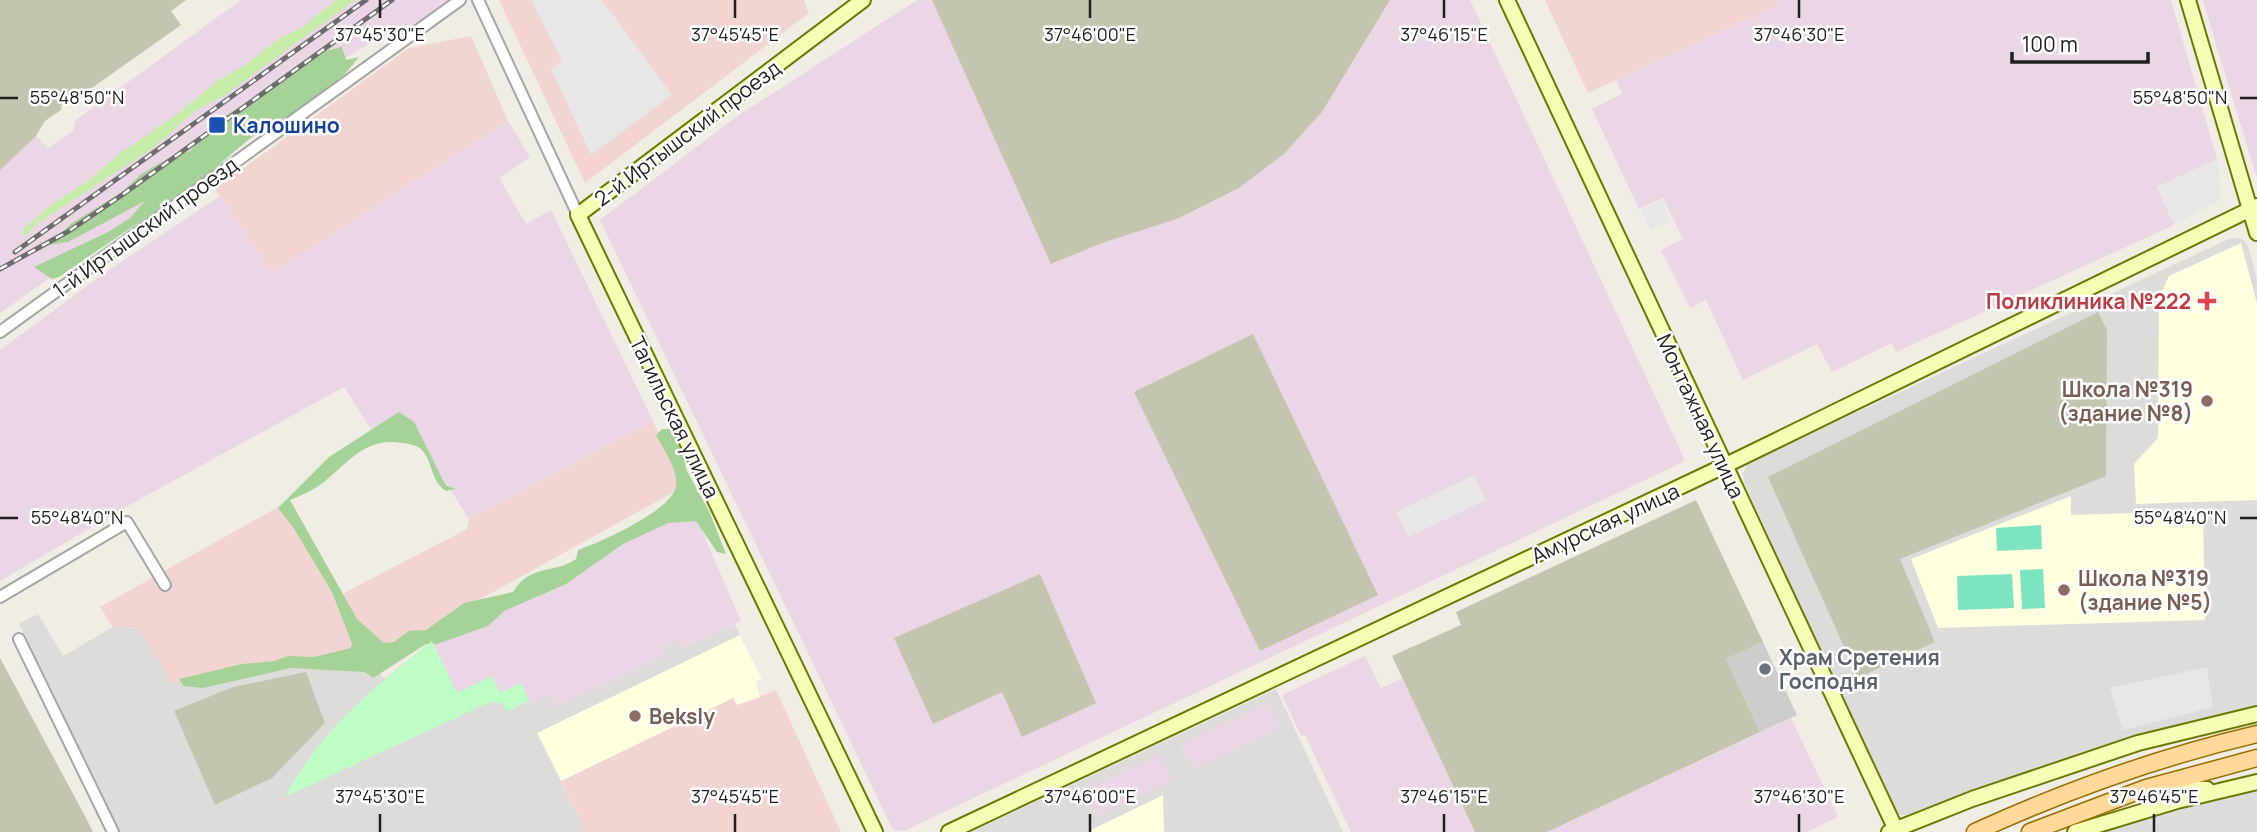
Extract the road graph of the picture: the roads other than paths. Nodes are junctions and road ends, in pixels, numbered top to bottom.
1 (460, 0) edge
2 (478, 0) edge
3 (863, 0) edge
4 (1507, 0) edge
5 (2188, 0) edge
6 (2254, 207) edge
7 (578, 215) junction
8 (2257, 233) edge
9 (0, 332) edge
10 (1724, 466) junction
11 (165, 585) dead end
12 (0, 597) edge
13 (19, 639) dead end
14 (2257, 714) edge
15 (2257, 734) edge
16 (2257, 758) edge
17 (2257, 782) edge
18 (2146, 788) junction
19 (2226, 789) junction
20 (1894, 831) edge
21 (113, 832) edge
22 (875, 832) edge
23 (949, 832) edge
24 (1975, 832) edge
25 (2030, 832) edge
26 (2075, 832) edge

1 - 9 street, 1-й Иртышский проезд
2 - 7 street, Тагильская улица
3 - 7 street, 2-й Иртышский проезд
4 - 10 street, Монтажная улица
5 - 6 street
6 - 8 street
6 - 10 street, Амурская улица
7 - 22 street, Тагильская улица
10 - 20 street, Монтажная улица
10 - 23 street, Амурская улица
11 - 12 street
13 - 21 street
14 - 20 street
15 - 24 main road
16 - 18 main road
17 - 19 street
18 - 19 street
18 - 25 main road
19 - 26 street

